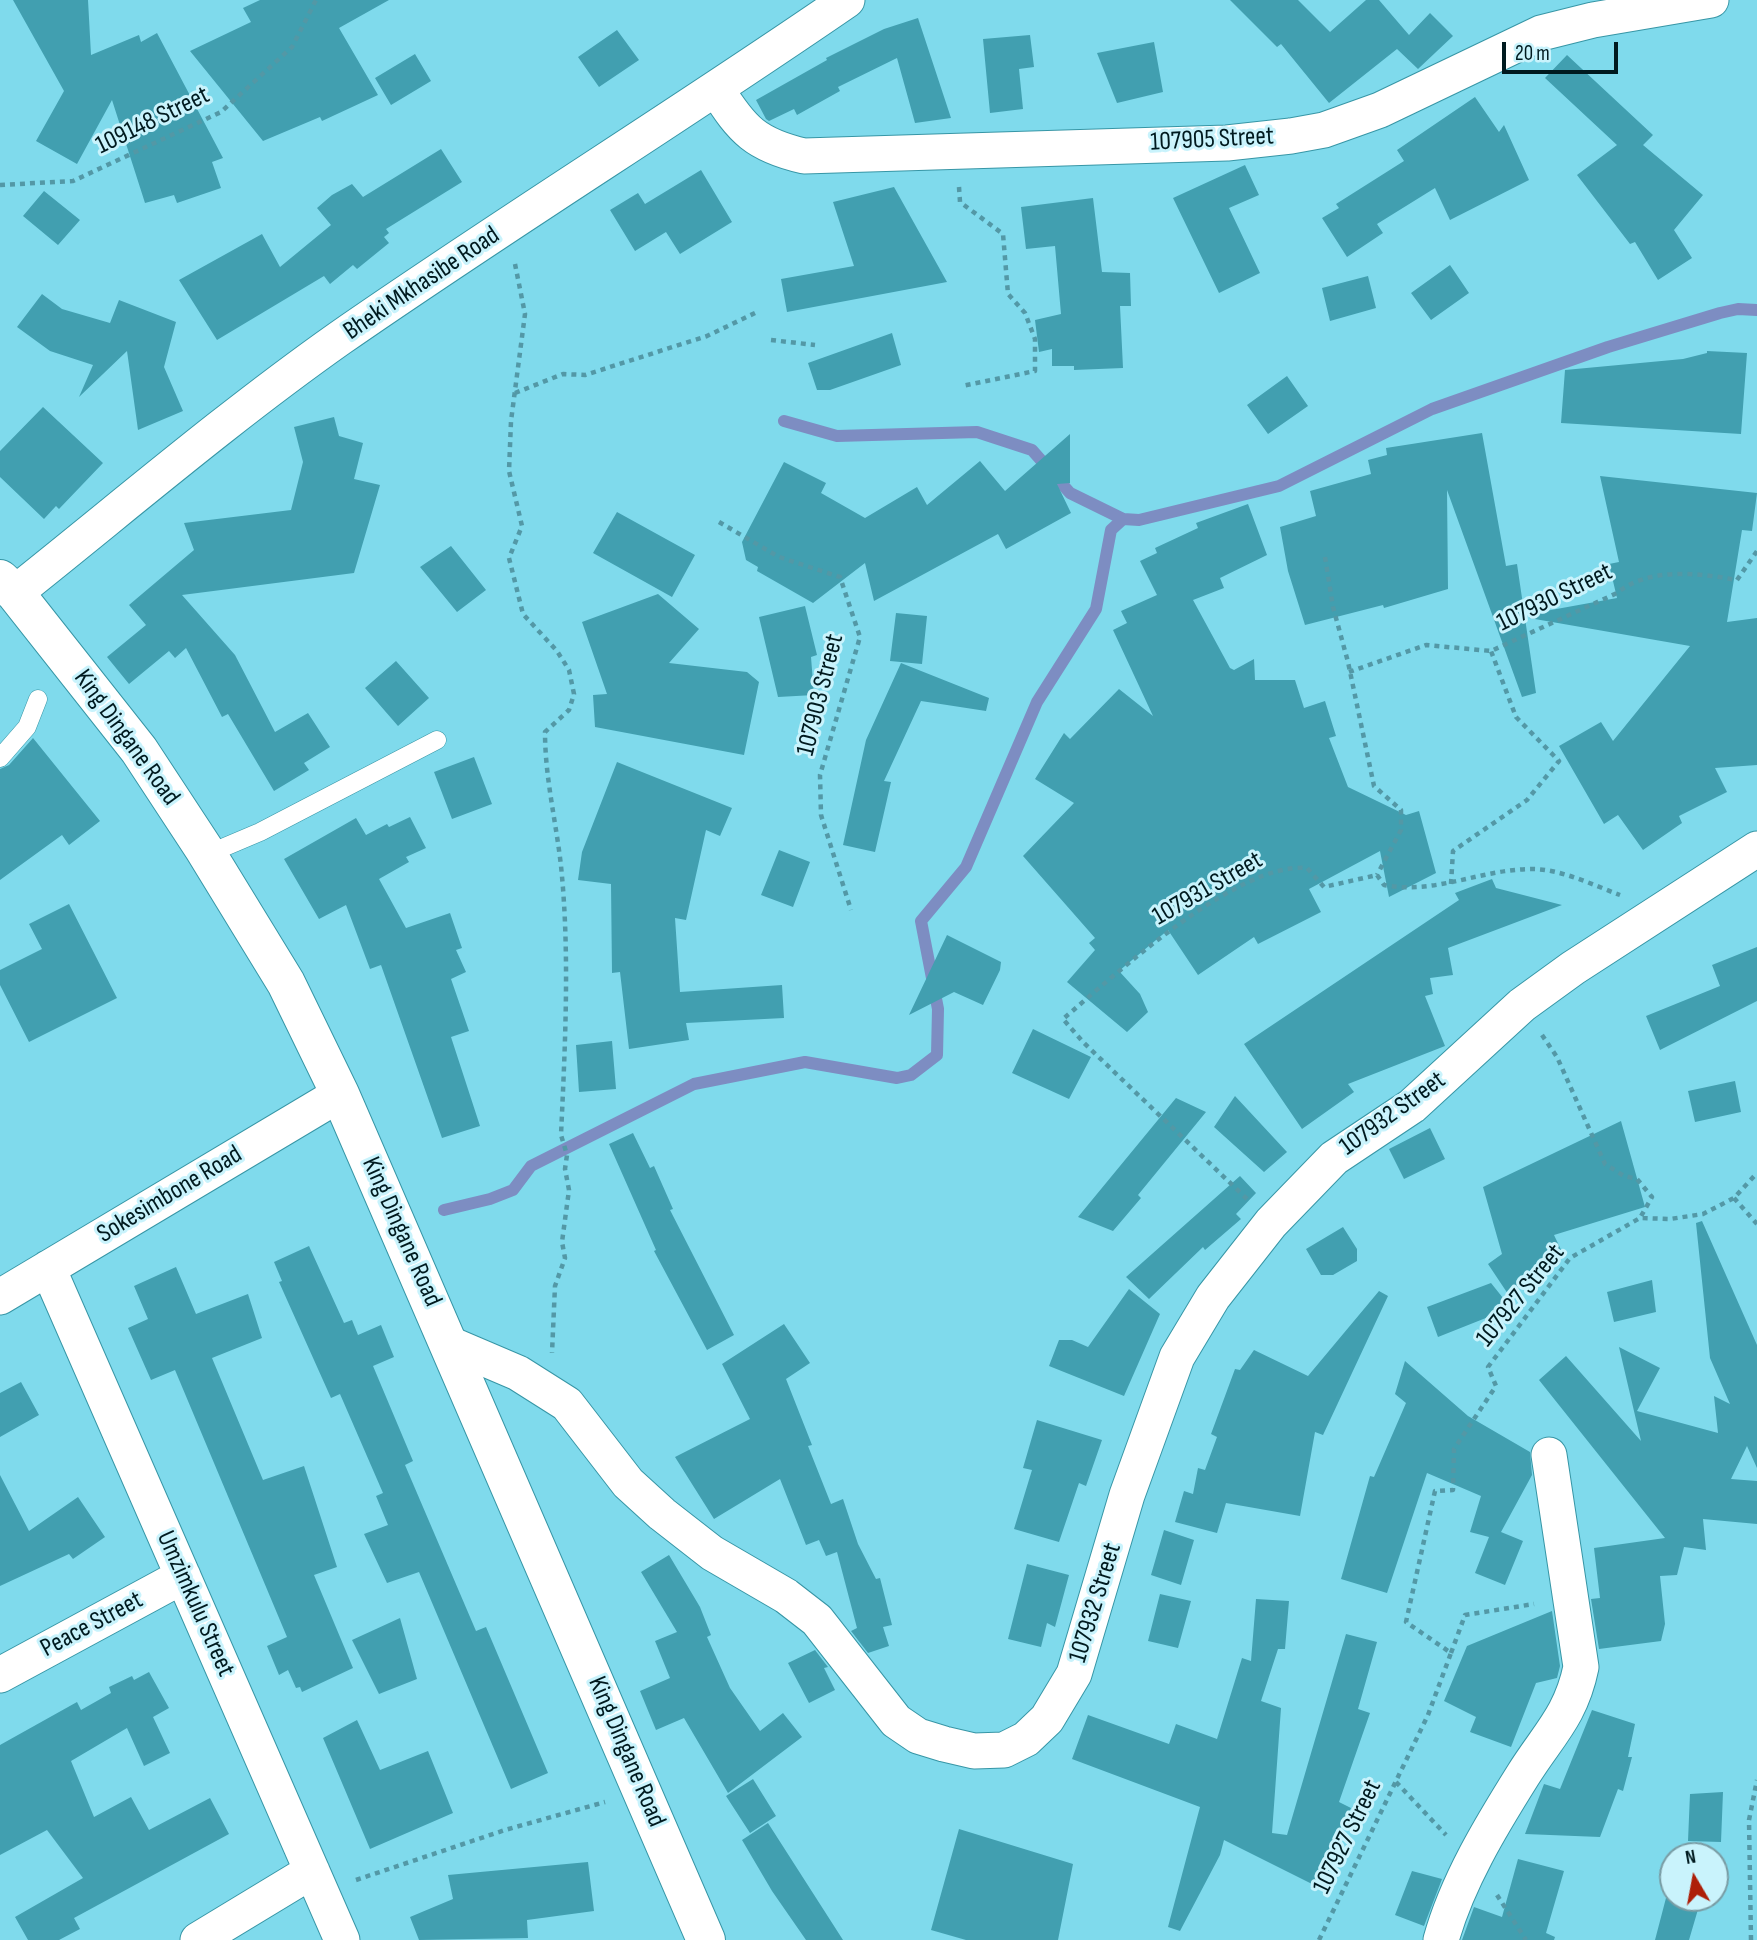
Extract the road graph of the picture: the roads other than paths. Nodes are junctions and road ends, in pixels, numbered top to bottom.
1 (847, 0) edge
2 (1711, 0) edge
3 (717, 90) junction
4 (8, 586) edge
5 (38, 699) dead end
6 (437, 740) dead end
7 (0, 758) edge
8 (1757, 849) edge
9 (208, 854) junction
10 (340, 1094) junction
11 (48, 1268) junction
12 (0, 1297) edge
13 (450, 1344) junction
14 (1549, 1455) dead end
15 (183, 1576) junction
16 (0, 1675) edge
17 (316, 1881) junction
18 (198, 1940) edge
19 (342, 1940) edge
20 (706, 1940) edge
21 (1440, 1940) edge

1 - 3 street, Bheki Mkhasibe Road
2 - 3 street, 107905 Street
3 - 4 street, Bheki Mkhasibe Road
4 - 9 street, King Dingane Road
5 - 7 lane
6 - 9 lane
8 - 13 street, 107932 Street
9 - 10 street, King Dingane Road
10 - 11 street, Sokesimbone Road
10 - 13 street, King Dingane Road
11 - 12 street, Sokesimbone Road
11 - 15 street, Umzimkulu Street
13 - 20 street, King Dingane Road
14 - 21 street
15 - 16 street, Peace Street
15 - 17 street, Umzimkulu Street
17 - 18 street
17 - 19 street, Umzimkulu Street

